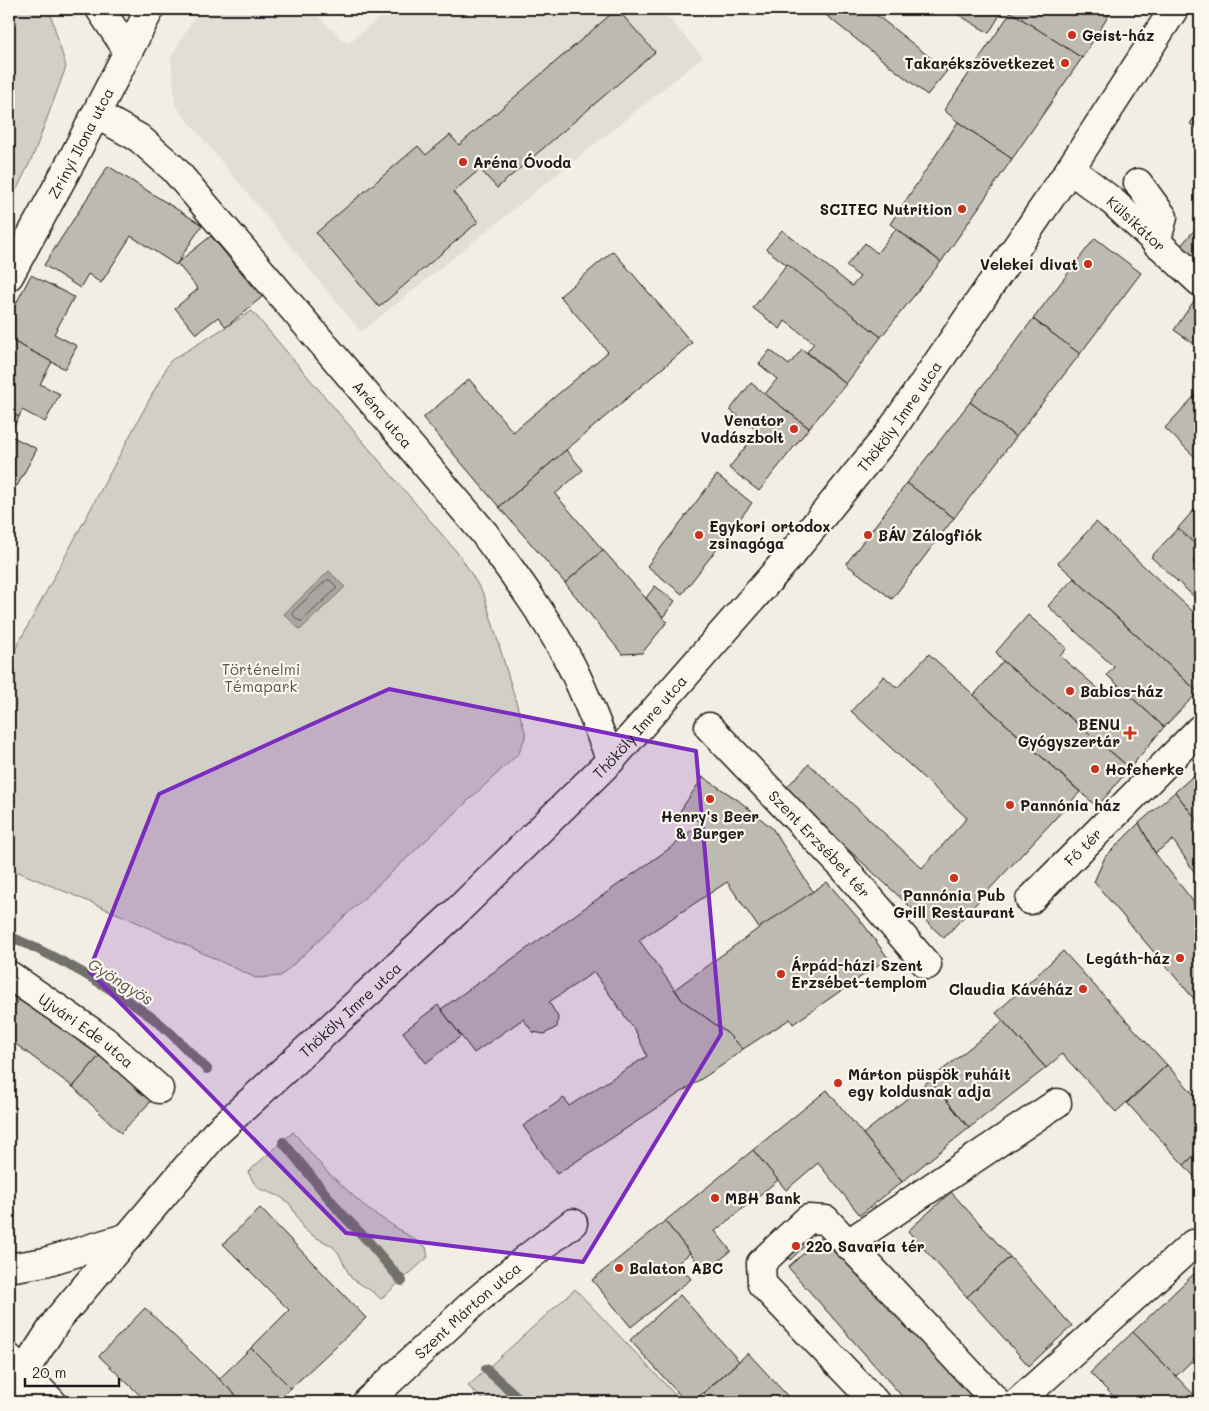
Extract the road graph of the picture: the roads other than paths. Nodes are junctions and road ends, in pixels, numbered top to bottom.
1 (100, 9) edge
2 (150, 9) edge
3 (1174, 9) edge
4 (128, 50) junction
5 (96, 114) junction
6 (1070, 168) junction
7 (1138, 183) dead end
8 (1156, 243) junction
9 (9, 276) edge
10 (1200, 282) edge
11 (709, 728) dead end
12 (1200, 729) edge
13 (611, 760) junction
14 (1030, 900) dead end
15 (928, 965) dead end
16 (9, 975) edge
17 (160, 1089) dead end
18 (1057, 1103) dead end
19 (573, 1223) dead end
20 (128, 1237) junction
21 (847, 1244) junction
22 (1193, 1244) dead end
23 (9, 1268) edge
24 (16, 1365) edge
25 (9, 1400) edge
26 (52, 1402) edge
27 (367, 1402) edge
28 (875, 1402) edge
29 (997, 1402) edge
30 (1018, 1402) edge

1 - 4 street
2 - 4 street, Zrínyi Ilona utca
3 - 6 street, Thököly Imre utca
4 - 5 street, Zrínyi Ilona utca
5 - 9 street, Zrínyi Ilona utca
5 - 13 street, Aréna utca
6 - 8 street, Külsikátor
6 - 13 street, Thököly Imre utca
7 - 8 street
8 - 10 street, Külsikátor
11 - 15 street, Szent Erzsébet tér
12 - 14 street, Fő tér
13 - 20 street, Thököly Imre utca
16 - 17 street, Ujvári Ede utca
18 - 21 street
19 - 27 street, Szent Márton utca
20 - 23 street
20 - 24 street, Thököly Imre utca
21 - 28 street
21 - 29 street
22 - 30 street
24 - 25 street
24 - 26 street

